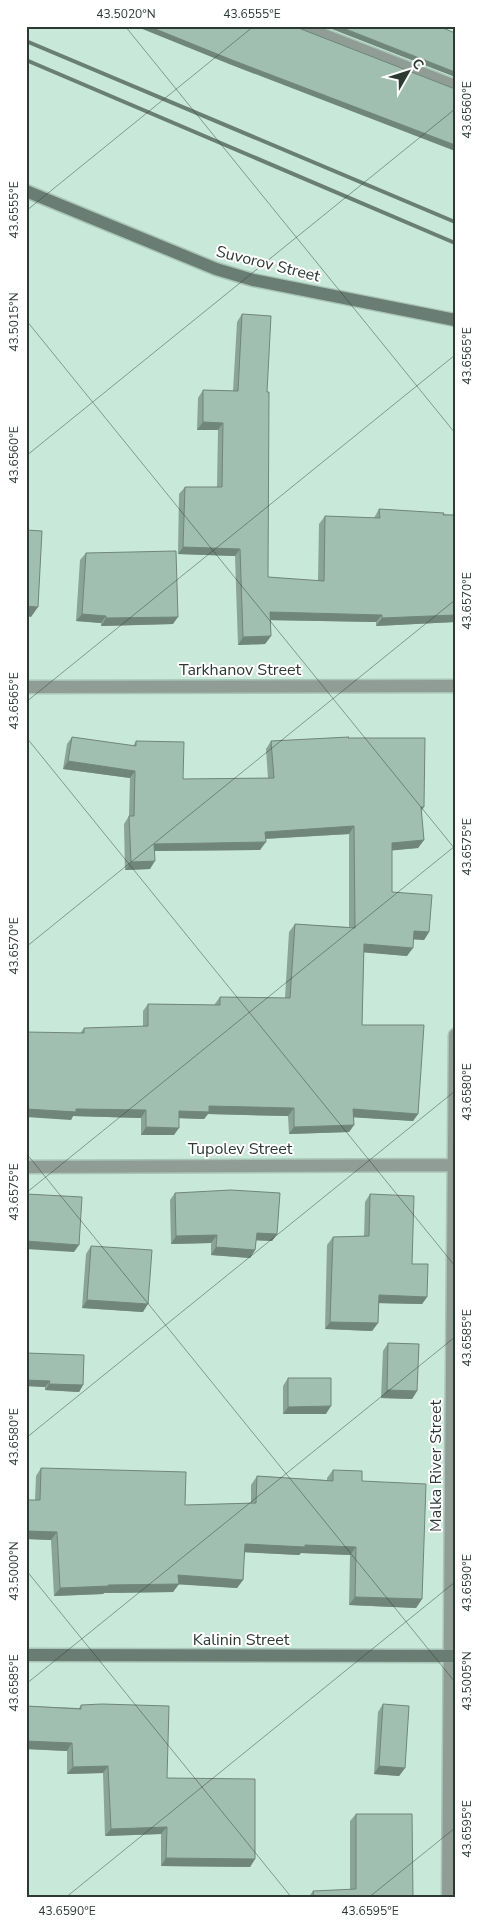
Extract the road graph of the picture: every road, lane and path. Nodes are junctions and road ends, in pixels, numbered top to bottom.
1 (301, 26) edge
2 (455, 86) edge
3 (26, 191) edge
4 (455, 320) edge
5 (455, 686) edge
6 (26, 687) edge
7 (455, 1035) edge
8 (454, 1165) edge
9 (26, 1166) edge
10 (26, 1655) edge
11 (453, 1656) edge
12 (448, 1898) edge

1 - 2 street
3 - 4 main road, Suvorov Street
5 - 6 street, Tarkhanov Street
7 - 8 street, Malka River Street
8 - 9 street, Tupolev Street
8 - 11 street, Malka River Street
10 - 11 main road, Kalinin Street
11 - 12 street, Malka River Street

